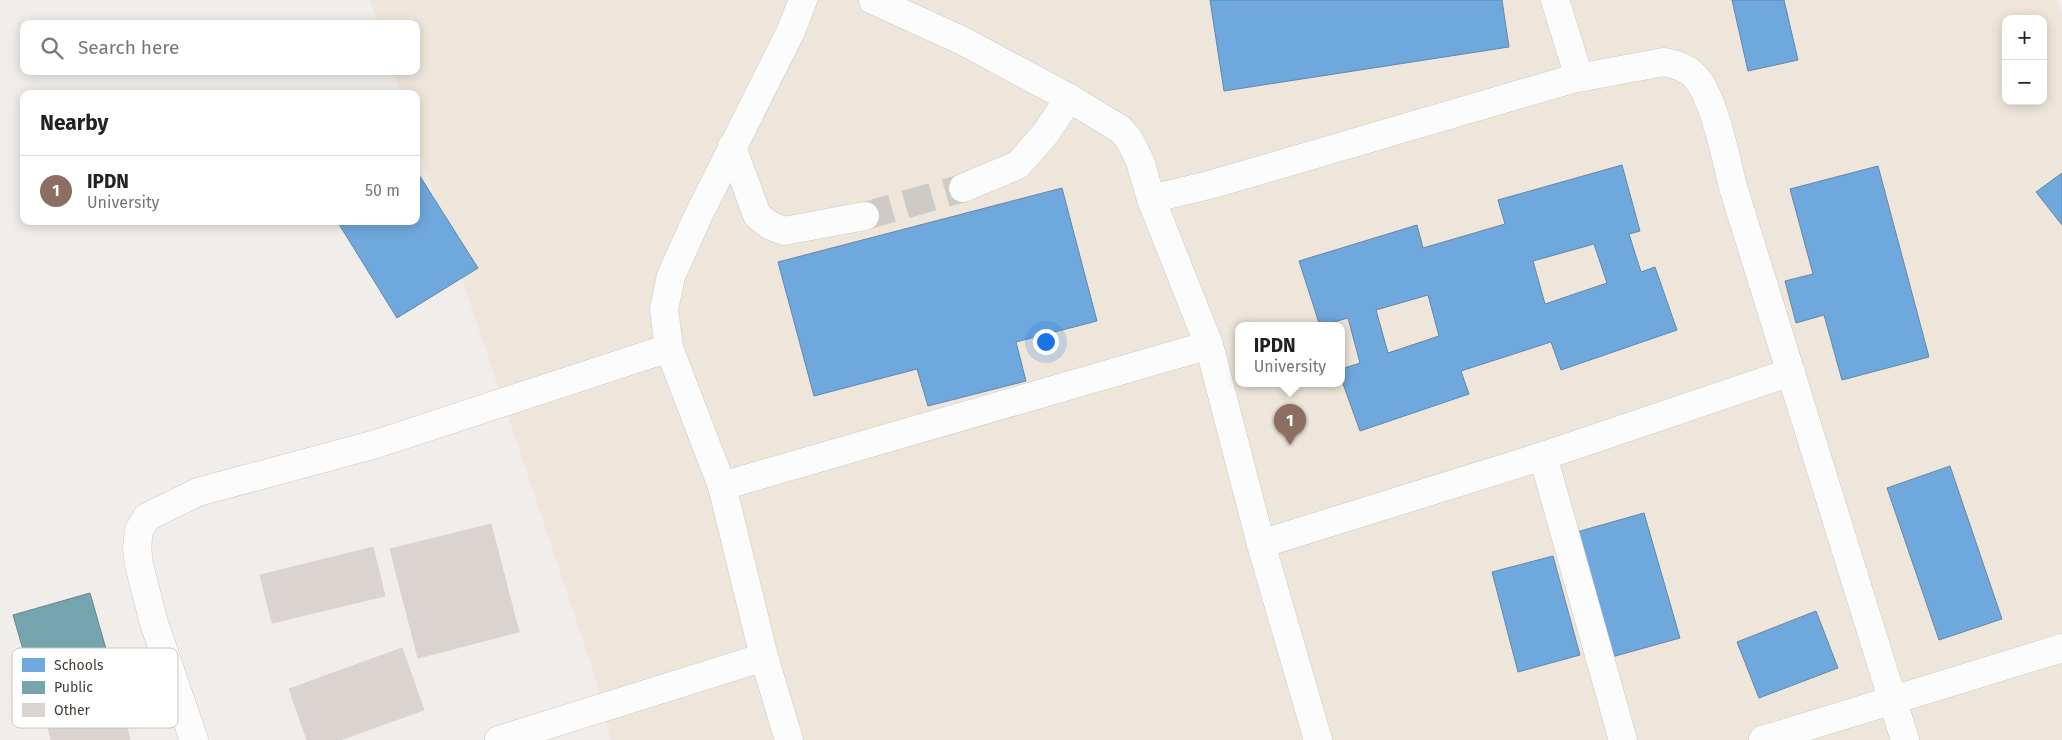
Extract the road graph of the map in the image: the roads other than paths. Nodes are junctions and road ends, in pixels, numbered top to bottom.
1 (803, 0) edge
2 (872, 0) edge
3 (1555, 0) edge
4 (1579, 77) junction
5 (1069, 98) junction
6 (732, 147) junction
7 (963, 188) tunnel mouth
8 (1151, 199) junction
9 (865, 216) tunnel mouth
10 (1209, 345) junction
11 (669, 348) junction
12 (1791, 372) junction
13 (1543, 456) junction
14 (722, 486) junction
15 (1261, 544) junction
16 (163, 648) edge
17 (2062, 648) edge
18 (764, 657) junction
19 (178, 693) edge
20 (1892, 699) junction
21 (194, 740) edge
22 (499, 740) edge
23 (790, 740) edge
24 (1318, 740) edge
25 (1623, 740) edge
26 (1763, 740) edge
27 (1905, 740) edge

1 - 6 lane
2 - 5 lane
3 - 4 lane
4 - 8 lane
4 - 12 lane
5 - 7 lane
5 - 8 lane
6 - 9 lane
6 - 11 lane
8 - 10 lane
10 - 14 lane
10 - 15 lane
11 - 14 lane
11 - 16 lane
12 - 13 lane
12 - 20 lane
13 - 15 lane
13 - 25 lane
14 - 18 lane
15 - 24 lane
17 - 20 lane
18 - 22 lane
18 - 23 lane
19 - 21 lane
20 - 26 lane
20 - 27 lane

